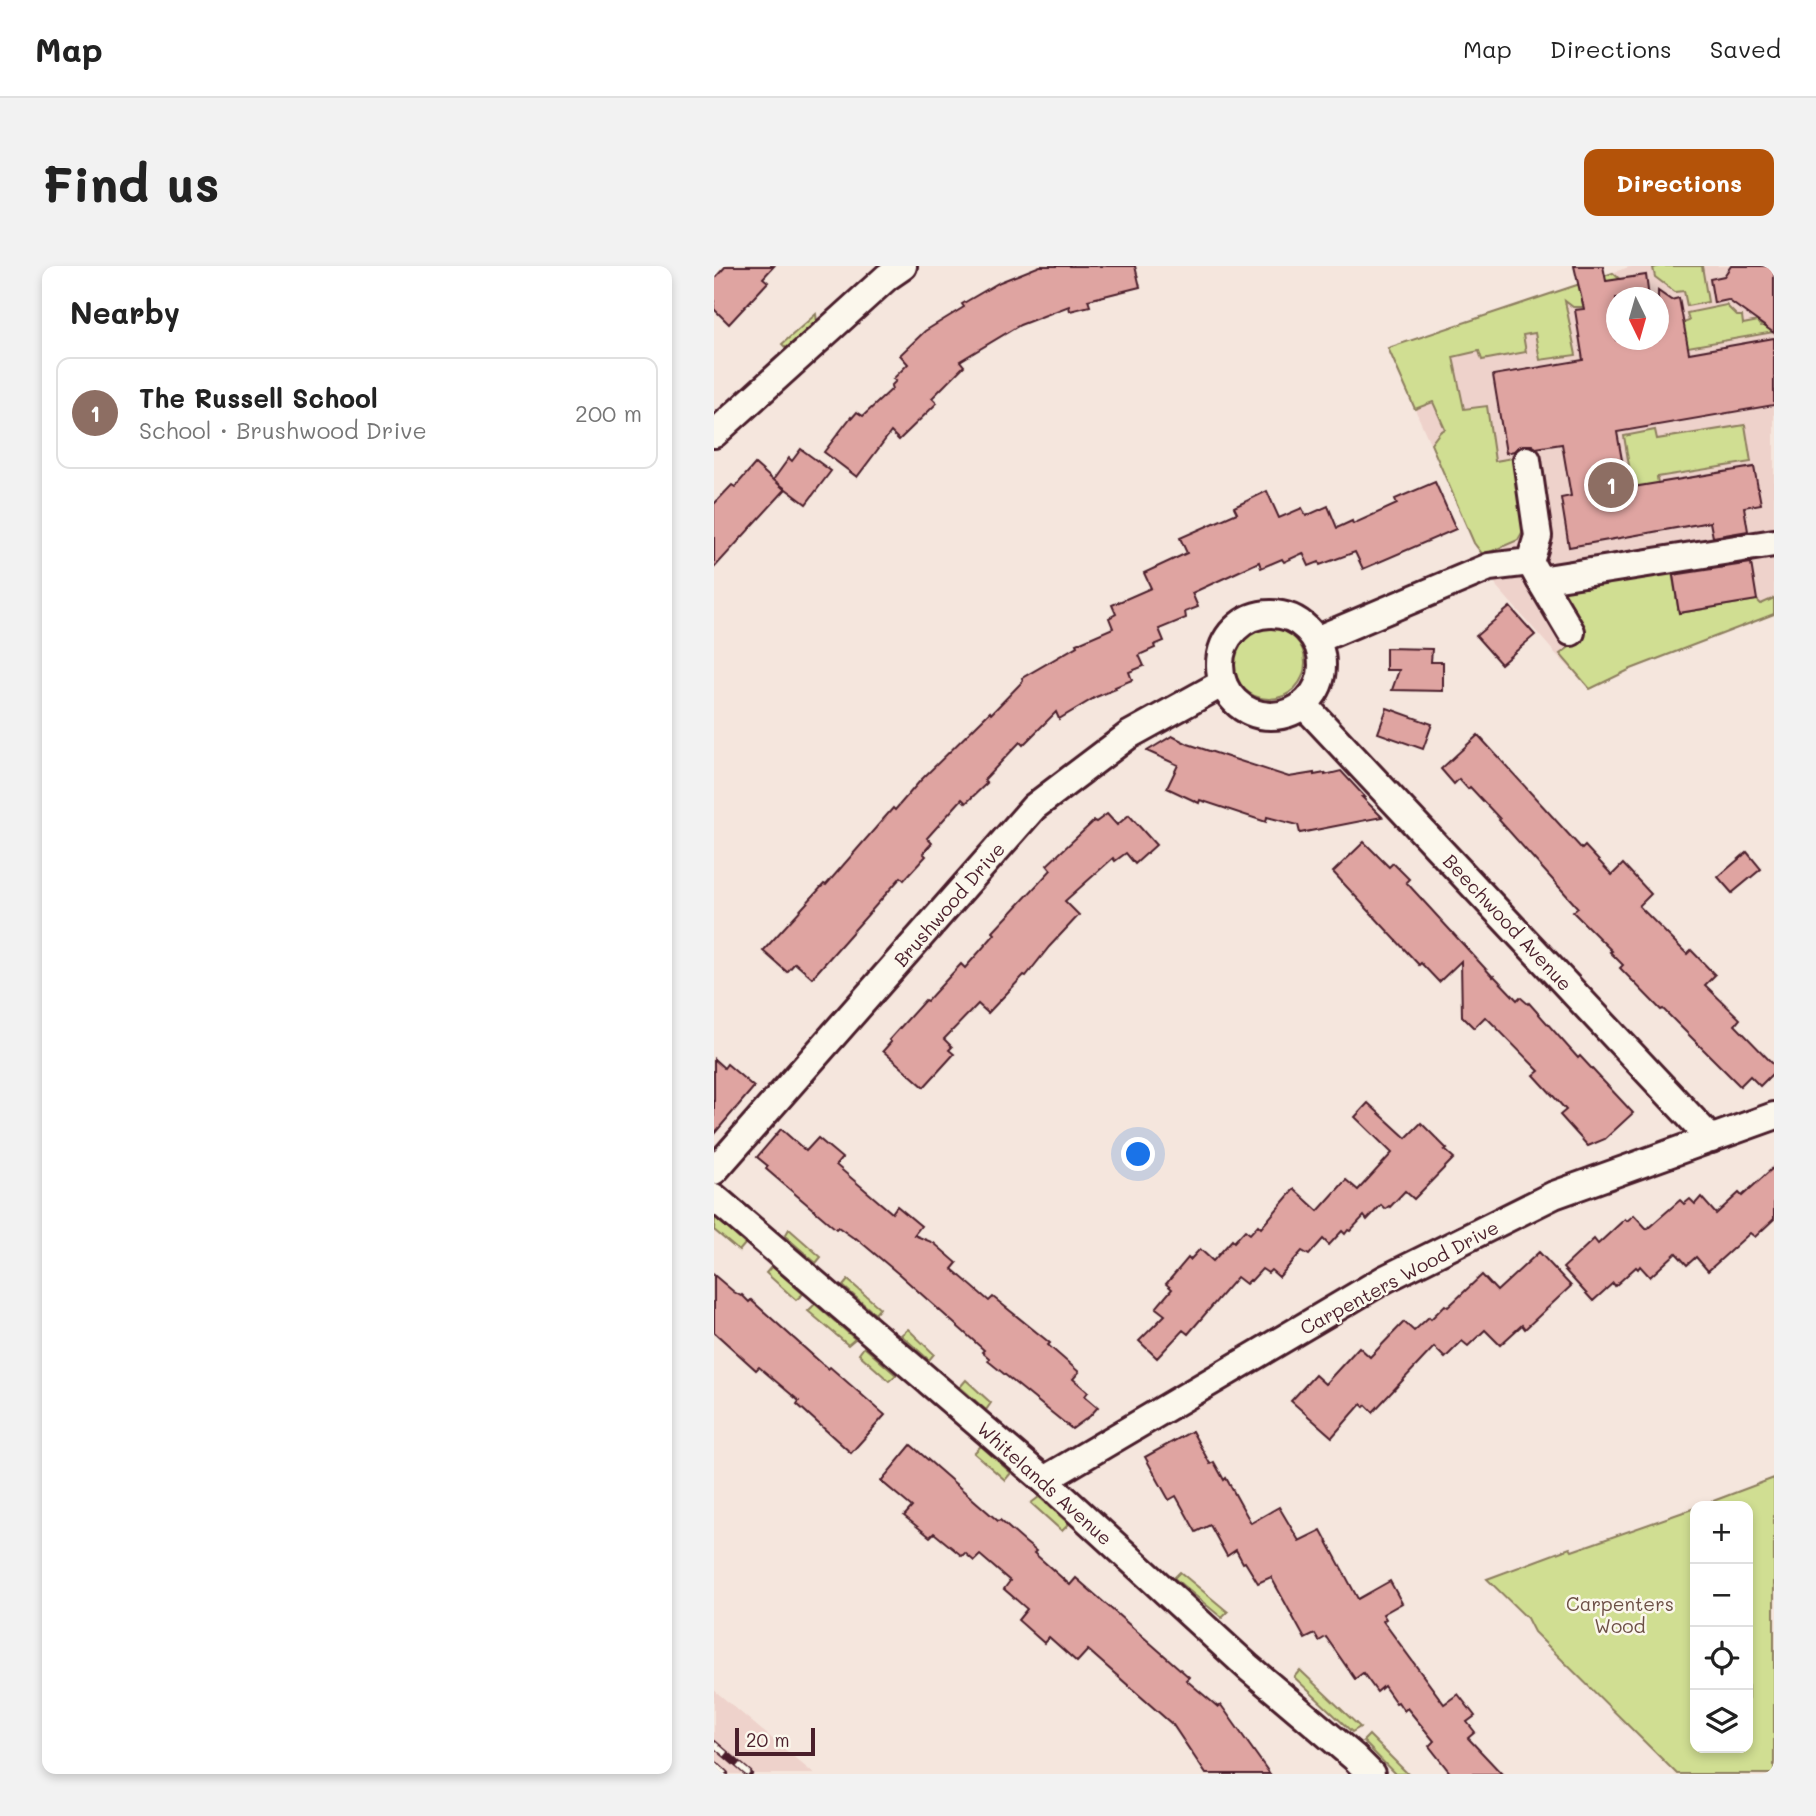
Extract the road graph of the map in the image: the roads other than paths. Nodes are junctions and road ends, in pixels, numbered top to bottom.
1 (903, 266) edge
2 (714, 434) edge
3 (1527, 460) dead end
4 (1774, 543) edge
5 (1535, 571) junction
6 (1572, 632) dead end
7 (1316, 640) junction
8 (1223, 682) junction
9 (1304, 705) junction
10 (1774, 1116) edge
11 (1711, 1139) junction
12 (714, 1171) edge
13 (714, 1197) edge
14 (1044, 1480) junction
15 (1371, 1774) edge

1 - 2 street
3 - 5 street
4 - 5 street
5 - 6 street
5 - 7 street
7 - 8 street
7 - 9 street
8 - 9 street
8 - 12 street, Brushwood Drive
9 - 11 street, Beechwood Avenue
10 - 11 street, Carpenters Wood Drive
11 - 14 street, Carpenters Wood Drive
13 - 14 street, Whitelands Avenue
14 - 15 street, Whitelands Avenue

